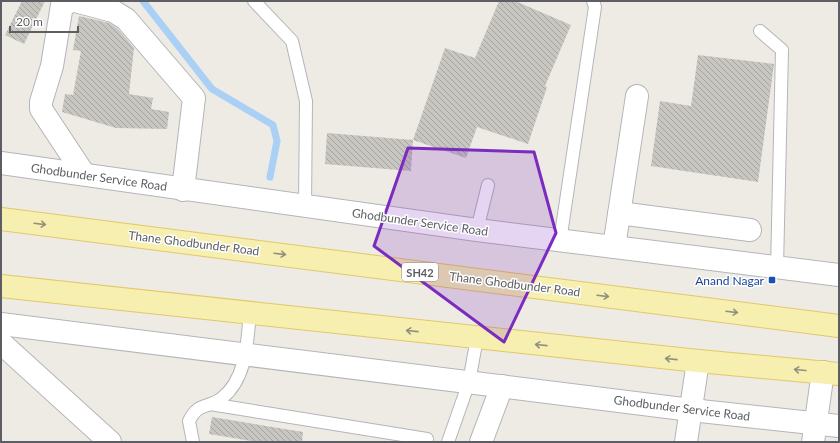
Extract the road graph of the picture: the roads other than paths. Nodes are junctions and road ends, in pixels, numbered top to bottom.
1 (72, 1) edge
2 (75, 1) edge
3 (254, 1) edge
4 (593, 1) edge
5 (760, 31) dead end
6 (637, 96) dead end
7 (1, 163) edge
8 (84, 174) junction
9 (488, 185) dead end
10 (183, 190) junction
11 (305, 206) junction
12 (619, 213) junction
13 (1, 219) edge
14 (477, 230) junction
15 (750, 230) dead end
16 (560, 241) junction
17 (614, 247) junction
18 (777, 268) junction
19 (839, 275) edge
20 (1, 286) edge
21 (250, 313) junction
22 (1, 324) edge
23 (839, 326) edge
24 (477, 338) junction
25 (1, 344) edge
26 (246, 355) junction
27 (698, 362) junction
28 (831, 373) edge
29 (469, 382) junction
30 (502, 386) junction
31 (210, 404) junction
32 (691, 410) junction
33 (839, 426) edge
34 (815, 433) edge
35 (427, 439) dead end
36 (110, 442) edge
37 (193, 442) edge
38 (448, 442) edge
39 (481, 442) edge
40 (686, 442) edge

1 - 8 street
2 - 10 street
3 - 11 lane
4 - 16 lane
5 - 18 lane
6 - 12 street
7 - 8 street, Ghodbunder Service Road
8 - 10 street, Ghodbunder Service Road
9 - 14 lane
10 - 11 street, Ghodbunder Service Road
11 - 14 street, Ghodbunder Service Road
12 - 15 street
12 - 17 street
13 -> 23 main road, Thane Ghodbunder Road / SH42
14 - 16 street, Ghodbunder Service Road
16 - 17 street, Ghodbunder Service Road
17 - 18 street, Ghodbunder Service Road
18 - 19 street, Ghodbunder Service Road
20 - 21 main road
24 -> 21 main road
21 - 26 lane
22 - 26 street, Ghodbunder Service Road
27 -> 24 main road
24 - 29 lane
25 - 36 street
26 - 29 street, Ghodbunder Service Road
26 - 31 lane
28 -> 27 main road
27 - 32 street
28 - 34 street
29 - 30 street, Ghodbunder Service Road
29 - 38 lane
30 - 32 street, Ghodbunder Service Road
30 - 39 street
31 - 35 lane
31 - 37 lane
32 - 34 street, Ghodbunder Service Road
32 - 40 street
33 - 34 street, Ghodbunder Service Road

